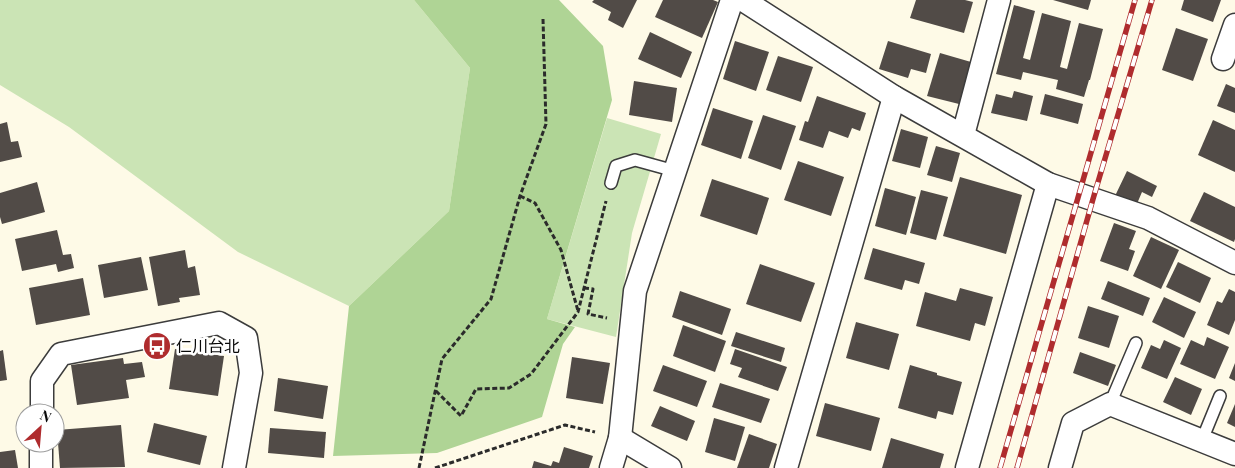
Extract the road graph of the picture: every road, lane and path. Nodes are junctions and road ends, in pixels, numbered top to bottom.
1 (732, 0) edge
2 (743, 0) edge
3 (999, 0) edge
4 (543, 19) dead end
5 (1235, 26) edge
6 (1223, 59) dead end
7 (894, 97) junction
8 (963, 135) junction
9 (675, 171) junction
10 (611, 182) joint
11 (1048, 184) junction
12 (520, 196) junction
13 (1235, 262) edge
14 (584, 288) junction
15 (578, 312) junction
16 (632, 323) junction
17 (1136, 343) dead end
18 (435, 390) junction
19 (1220, 396) dead end
20 (42, 403) edge
21 (1110, 404) junction
22 (620, 438) junction
23 (1202, 440) junction
24 (41, 453) edge
25 (1235, 454) edge
26 (41, 468) edge
27 (234, 468) edge
28 (419, 468) edge
29 (435, 468) edge
30 (611, 468) edge
31 (670, 468) edge
32 (786, 468) edge
33 (967, 468) edge
34 (1060, 468) edge

1 - 9 street
2 - 7 street
3 - 8 street
4 - 12 path
5 - 6 street
7 - 8 street
7 - 32 street
8 - 11 street
9 - 10 lane
9 - 16 street
10 - 14 path
11 - 13 street
11 - 33 street
12 - 15 path
12 - 18 path
14 - 15 path
14 - 16 path
15 - 18 path
16 - 22 street
17 - 21 lane
18 - 28 path
19 - 23 lane
20 - 27 street
21 - 23 street
21 - 34 street
22 - 29 path
22 - 30 street
22 - 31 street
23 - 25 street
24 - 26 street

